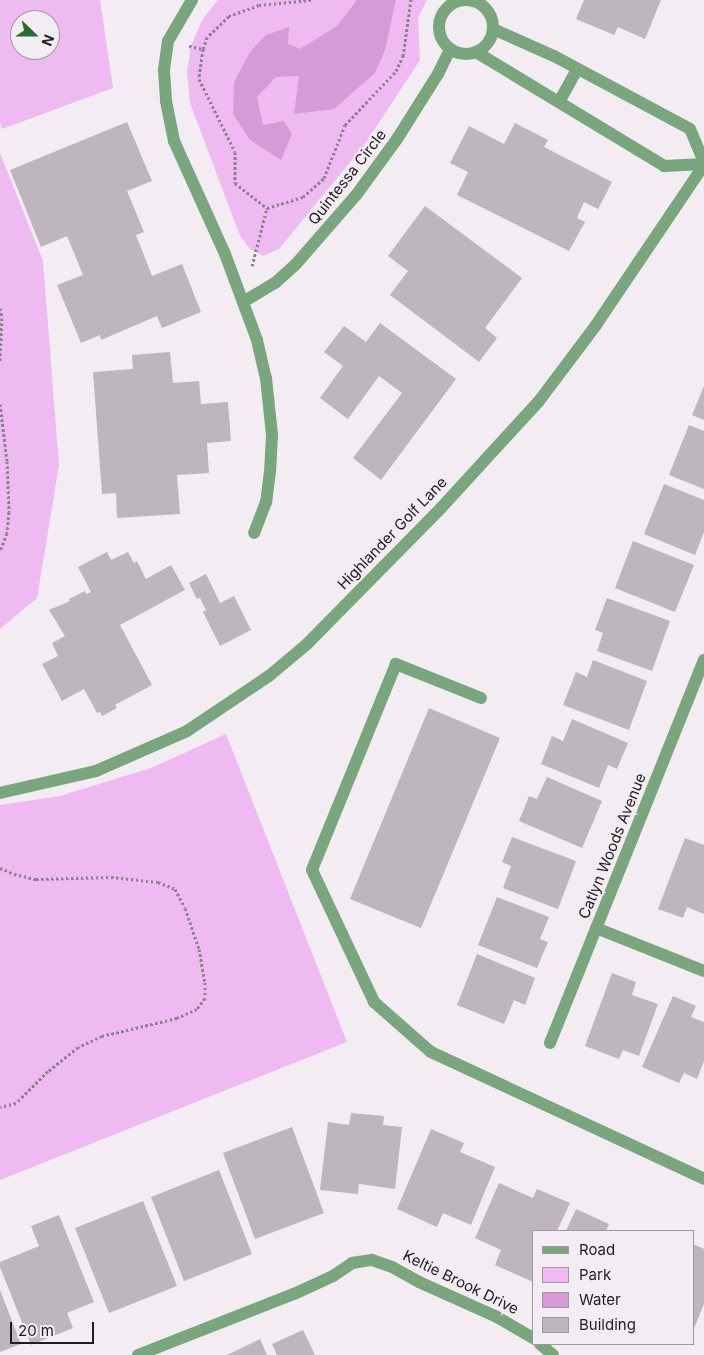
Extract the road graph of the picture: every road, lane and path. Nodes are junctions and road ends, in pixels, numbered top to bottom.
1 (192, 0) edge
2 (311, 0) edge
3 (412, 0) edge
4 (482, 2) edge
5 (493, 29) junction
6 (450, 48) junction
7 (476, 52) junction
8 (577, 69) junction
9 (559, 102) junction
10 (704, 164) edge
11 (267, 208) junction
12 (243, 302) junction
13 (0, 308) edge
14 (0, 362) edge
15 (0, 404) edge
16 (254, 533) dead end
17 (0, 551) edge
18 (703, 667) edge
19 (481, 698) dead end
20 (0, 793) edge
21 (0, 868) edge
22 (596, 928) junction
23 (704, 971) edge
24 (550, 1043) dead end
25 (0, 1107) edge
26 (704, 1179) edge
27 (532, 1337) edge
28 (541, 1345) edge
29 (138, 1355) edge
30 (552, 1355) edge

1 - 12 street
2 - 11 path
3 - 11 path
4 - 5 street
4 - 6 street
5 - 7 street
5 - 8 street
6 - 7 street
6 - 12 street, Quintessa Circle
7 - 9 street
8 - 9 street
8 - 10 street
9 - 10 street
10 - 20 street, Highlander Golf Lane
11 - 12 path
12 - 16 street
13 - 14 path
15 - 17 path
18 - 22 street, Catlyn Woods Avenue
19 - 26 street
21 - 25 path
22 - 23 street
22 - 24 street, Catlyn Woods Avenue
27 - 29 street, Keltie Brook Drive
28 - 30 street

